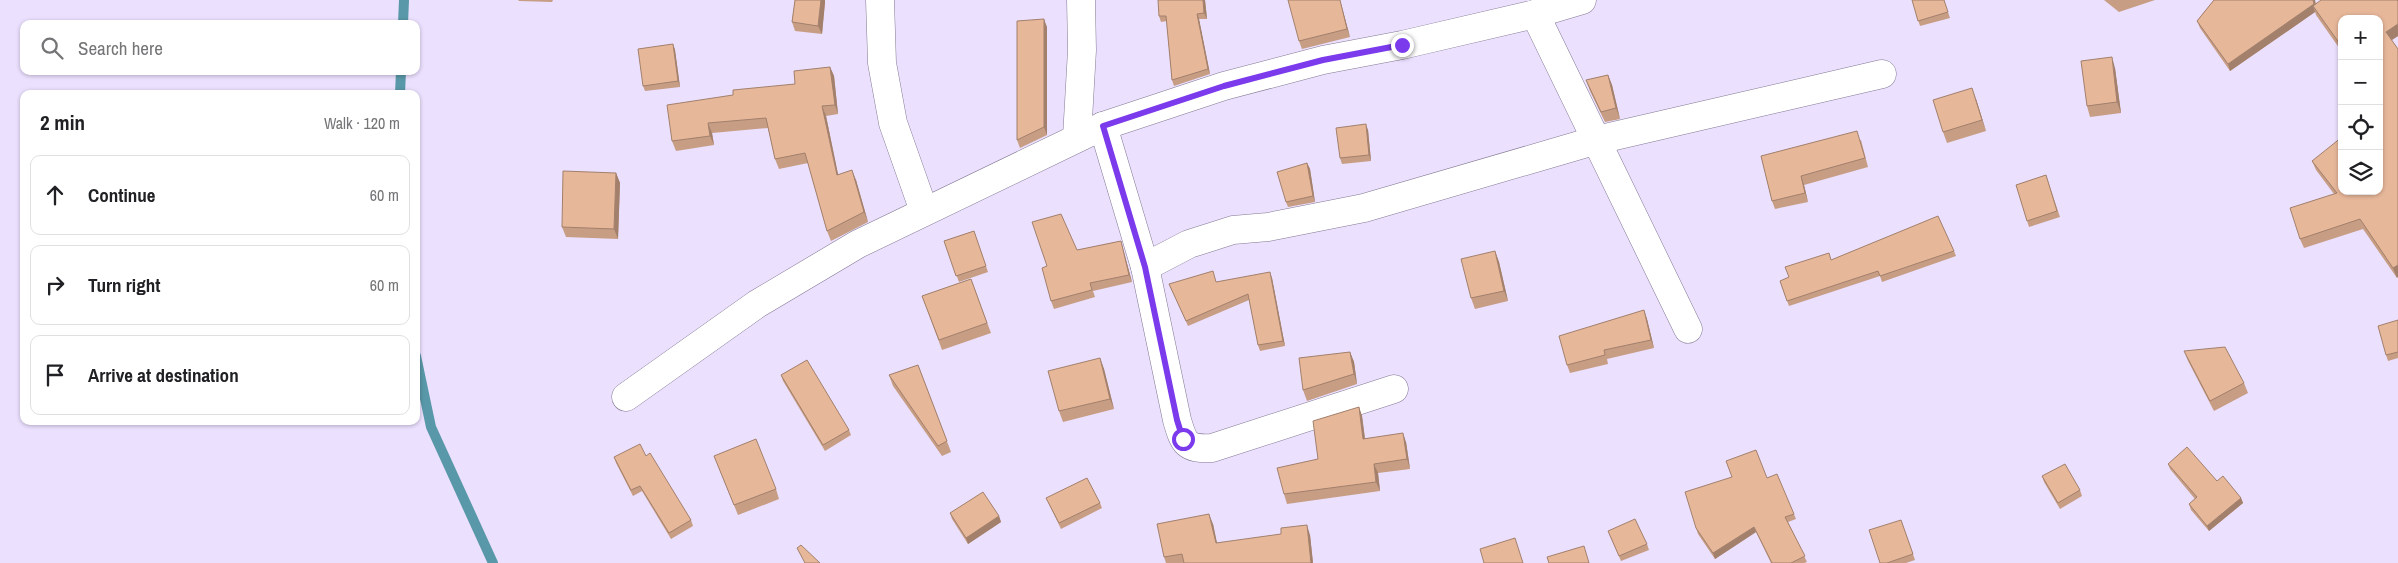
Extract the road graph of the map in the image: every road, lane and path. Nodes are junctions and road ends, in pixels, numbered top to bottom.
1 (880, 0) edge
2 (1082, 0) edge
3 (1582, 0) edge
4 (1535, 14) junction
5 (1882, 74) dead end
6 (1103, 126) junction
7 (1077, 138) junction
8 (1596, 140) junction
9 (924, 212) junction
10 (1145, 267) junction
11 (1688, 329) dead end
12 (1394, 389) dead end
13 (626, 397) dead end

1 - 9 street
2 - 7 street
3 - 4 street
4 - 6 street
4 - 8 street
5 - 8 street
6 - 7 street
6 - 10 street
7 - 9 street
8 - 10 street
8 - 11 street
9 - 13 street
10 - 12 street

